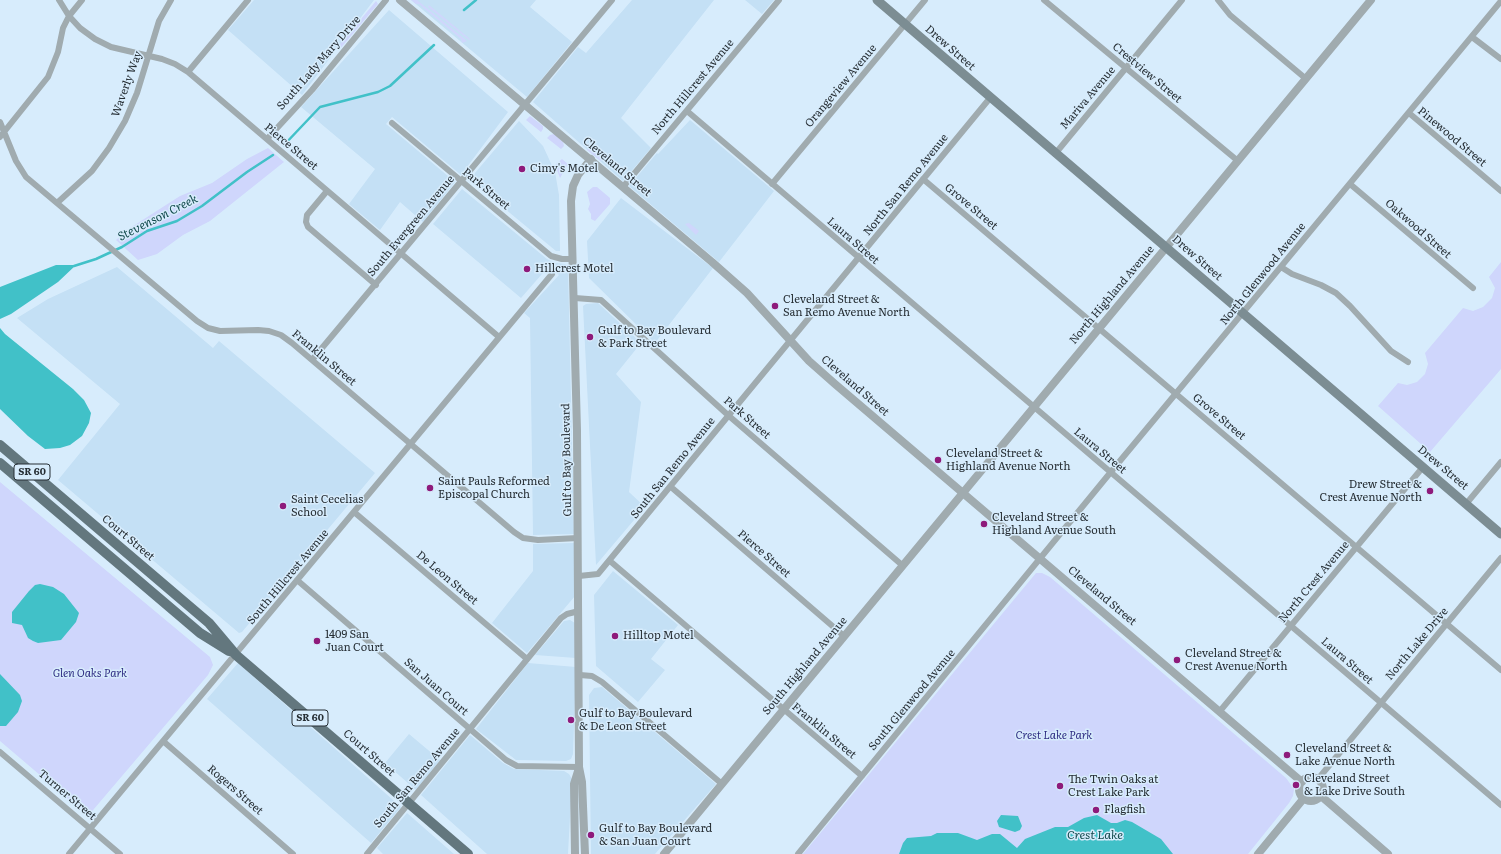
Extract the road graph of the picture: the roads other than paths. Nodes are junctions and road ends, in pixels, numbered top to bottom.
1 (59, 0) edge
2 (82, 0) edge
3 (171, 0) edge
4 (248, 0) edge
5 (386, 0) edge
6 (400, 0) edge
7 (612, 0) edge
8 (779, 0) edge
9 (877, 0) edge
10 (925, 0) edge
11 (1044, 0) edge
12 (1182, 0) edge
13 (1218, 0) edge
14 (1371, 0) edge
15 (1052, 2) edge
16 (1501, 2) edge
17 (69, 16) junction
18 (905, 25) junction
19 (1472, 37) junction
20 (148, 56) junction
21 (1501, 59) edge
22 (1126, 68) junction
23 (188, 72) junction
24 (1305, 78) junction
25 (990, 98) junction
26 (525, 104) junction
27 (686, 111) junction
28 (1409, 113) junction
29 (0, 122) edge
30 (392, 123) dead end
31 (5, 131) junction
32 (0, 137) edge
33 (267, 139) junction
34 (1055, 154) junction
35 (591, 159) junction
36 (1238, 161) junction
37 (923, 179) junction
38 (461, 181) junction
39 (772, 184) junction
40 (1350, 184) junction
41 (623, 187) junction
42 (327, 191) junction
43 (1501, 191) edge
44 (57, 203) junction
45 (1166, 247) junction
46 (402, 254) junction
47 (573, 258) junction
48 (859, 259) junction
49 (1281, 267) junction
50 (552, 274) dead end
51 (376, 285) junction
52 (1473, 288) dead end
53 (575, 298) junction
54 (1243, 314) junction
55 (1099, 328) junction
56 (499, 337) junction
57 (791, 340) junction
58 (312, 360) junction
59 (1408, 362) dead end
60 (1177, 394) junction
61 (1034, 408) junction
62 (729, 416) junction
63 (411, 444) junction
64 (0, 445) edge
65 (1501, 462) edge
66 (0, 463) edge
67 (1423, 467) junction
68 (1110, 473) junction
69 (671, 487) junction
70 (963, 492) junction
71 (64, 500) junction
72 (1466, 504) junction
73 (55, 510) junction
74 (354, 512) junction
75 (1501, 534) edge
76 (578, 538) junction
77 (1356, 547) junction
78 (1041, 558) junction
79 (1501, 558) edge
80 (610, 561) junction
81 (902, 565) junction
82 (145, 568) junction
83 (579, 576) junction
84 (136, 579) junction
85 (297, 580) junction
86 (579, 611) junction
87 (1447, 624) junction
88 (1291, 626) junction
89 (844, 636) junction
90 (236, 655) junction
91 (527, 659) junction
92 (1501, 670) edge
93 (580, 675) junction
94 (1381, 703) junction
95 (783, 709) junction
96 (1220, 711) junction
97 (470, 729) junction
98 (163, 741) junction
99 (0, 752) edge
100 (579, 767) junction
101 (862, 776) junction
102 (1318, 779) junction
103 (1302, 782) junction
104 (722, 784) junction
105 (1321, 796) junction
106 (1304, 798) junction
107 (410, 804) junction
108 (1501, 805) edge
109 (90, 828) junction
110 (69, 854) edge
111 (120, 854) edge
112 (293, 854) edge
113 (366, 854) edge
114 (468, 854) edge
115 (575, 854) edge
116 (585, 854) edge
117 (664, 854) edge
118 (798, 854) edge
119 (1258, 854) edge
120 (1388, 854) edge

1 - 17 street, Pierce Street
2 - 17 street
3 - 20 street, Waverly Way
4 - 23 street
5 - 33 street, South Lady Mary Drive
6 - 26 street, Cleveland Street
7 - 26 street, South Evergreen Avenue
8 - 27 street, North Hillcrest Avenue
9 - 18 main road, Drew Street
10 - 18 street, Orangeview Avenue
11 - 15 street, Crestview Street
12 - 22 street, Mariva Avenue
13 - 24 street
14 - 24 street, North Highland Avenue
15 - 22 street, Crestview Street
16 - 19 street, North Glenwood Avenue
17 - 20 street, Pierce Street
17 - 31 street
18 - 25 main road, Drew Street
18 - 39 street, Orangeview Avenue
19 - 21 street
19 - 28 street, North Glenwood Avenue
20 - 23 street, Pierce Street
20 - 44 street, Waverly Way
22 - 34 street, Mariva Avenue
22 - 36 street, Crestview Street
23 - 33 street, Pierce Street
24 - 36 street, North Highland Avenue
25 - 34 main road, Drew Street
25 - 37 street, North San Remo Avenue
26 - 35 street, Cleveland Street
26 - 38 street, South Evergreen Avenue
27 - 39 street, Laura Street
27 - 41 street, North Hillcrest Avenue
28 - 40 street, North Glenwood Avenue
28 - 43 street, Pinewood Street
29 - 31 street, Franklin Street
30 - 38 street, Park Street
31 - 32 street
31 - 44 street, Franklin Street
33 - 42 street, Pierce Street
34 - 45 main road, Drew Street
35 - 41 street, Cleveland Street
35 - 47 street, Gulf to Bay Boulevard
36 - 45 street, North Highland Avenue
37 - 48 street, North San Remo Avenue
37 - 55 street, Grove Street
38 - 46 street, South Evergreen Avenue
38 - 47 street, Park Street
39 - 48 street, Laura Street
40 - 49 street, North Glenwood Avenue
40 - 52 street, Oakwood Street
41 - 57 street, Cleveland Street
42 - 46 street, Pierce Street
42 - 51 street
44 - 58 street, Franklin Street
45 - 54 main road, Drew Street
45 - 55 street, North Highland Avenue
46 - 51 street, South Evergreen Avenue
46 - 56 street, Pierce Street
47 - 53 street, Gulf to Bay Boulevard
48 - 57 street, North San Remo Avenue
48 - 61 street, Laura Street
49 - 54 street, North Glenwood Avenue
49 - 59 street
50 - 56 street, South Hillcrest Avenue
51 - 58 street, South Evergreen Avenue
53 - 62 street, Park Street
53 - 76 street, Gulf to Bay Boulevard
54 - 60 street, North Glenwood Avenue
54 - 67 main road, Drew Street
55 - 60 street, Grove Street
55 - 61 street, North Highland Avenue
56 - 63 street, South Hillcrest Avenue
57 - 62 street, South San Remo Avenue
57 - 70 street, Cleveland Street
58 - 63 street, Franklin Street
60 - 68 street, North Glenwood Avenue
60 - 77 street, Grove Street
61 - 68 street, Laura Street
61 - 70 street, North Highland Avenue
62 - 69 street, South San Remo Avenue
62 - 81 street, Park Street
63 - 74 street, South Hillcrest Avenue
63 - 76 street, Franklin Street
64 - 71 main road, Court Street / SR 60
65 - 72 street
66 - 73 main road, Court Street / SR 60
67 - 72 main road, Drew Street
67 - 77 street, North Crest Avenue
68 - 78 street, North Glenwood Avenue
68 - 88 street, Laura Street
69 - 80 street, South San Remo Avenue
69 - 89 street, Pierce Street
70 - 78 street, Cleveland Street
70 - 81 street, South Highland Avenue
71 - 73 street
71 - 82 main road, Court Street / SR 60
72 - 75 main road, Drew Street
73 - 84 main road, Court Street / SR 60
74 - 85 street, South Hillcrest Avenue
74 - 91 street, De Leon Street
76 - 83 street, Gulf to Bay Boulevard
77 - 87 street, Grove Street
77 - 88 street, North Crest Avenue
78 - 96 street, Cleveland Street
78 - 101 street, South Glenwood Avenue
79 - 87 street, North Lake Drive
80 - 83 street, South San Remo Avenue
80 - 95 street, Franklin Street
81 - 89 street, South Highland Avenue
82 - 84 street
82 - 90 main road, Court Street / SR 60
83 - 86 street, Gulf to Bay Boulevard
84 - 90 main road, Court Street / SR 60
85 - 90 street, South Hillcrest Avenue
85 - 97 street, San Juan Court
86 - 91 street, South San Remo Avenue
86 - 93 street, Gulf to Bay Boulevard
87 - 92 street, Grove Street
87 - 94 street, North Lake Drive
88 - 94 street, Laura Street
88 - 96 street, North Crest Avenue
89 - 95 street, South Highland Avenue
90 - 98 street, South Hillcrest Avenue
90 - 107 main road, Court Street / SR 60
91 - 97 street, South San Remo Avenue
93 - 100 street, Gulf to Bay Boulevard
93 - 104 street
94 - 102 street, North Lake Drive
94 - 108 street, Laura Street
95 - 101 street, Franklin Street
95 - 104 street, South Highland Avenue
96 - 103 street, Cleveland Street
97 - 100 street, San Juan Court
97 - 107 street, South San Remo Avenue
98 - 109 street, South Hillcrest Avenue
98 - 112 street, Rogers Street
99 - 109 street, Turner Street
100 - 115 street, Gulf to Bay Boulevard
100 - 116 street, Gulf to Bay Boulevard
101 - 118 street, South Glenwood Avenue
102 - 103 street
102 - 105 street
103 - 106 street
104 - 117 street, South Highland Avenue
105 - 106 street
105 - 120 street
106 - 119 street
107 - 113 street, South San Remo Avenue
107 - 114 main road, Court Street / SR 60
109 - 110 street, South Hillcrest Avenue
109 - 111 street, Turner Street

